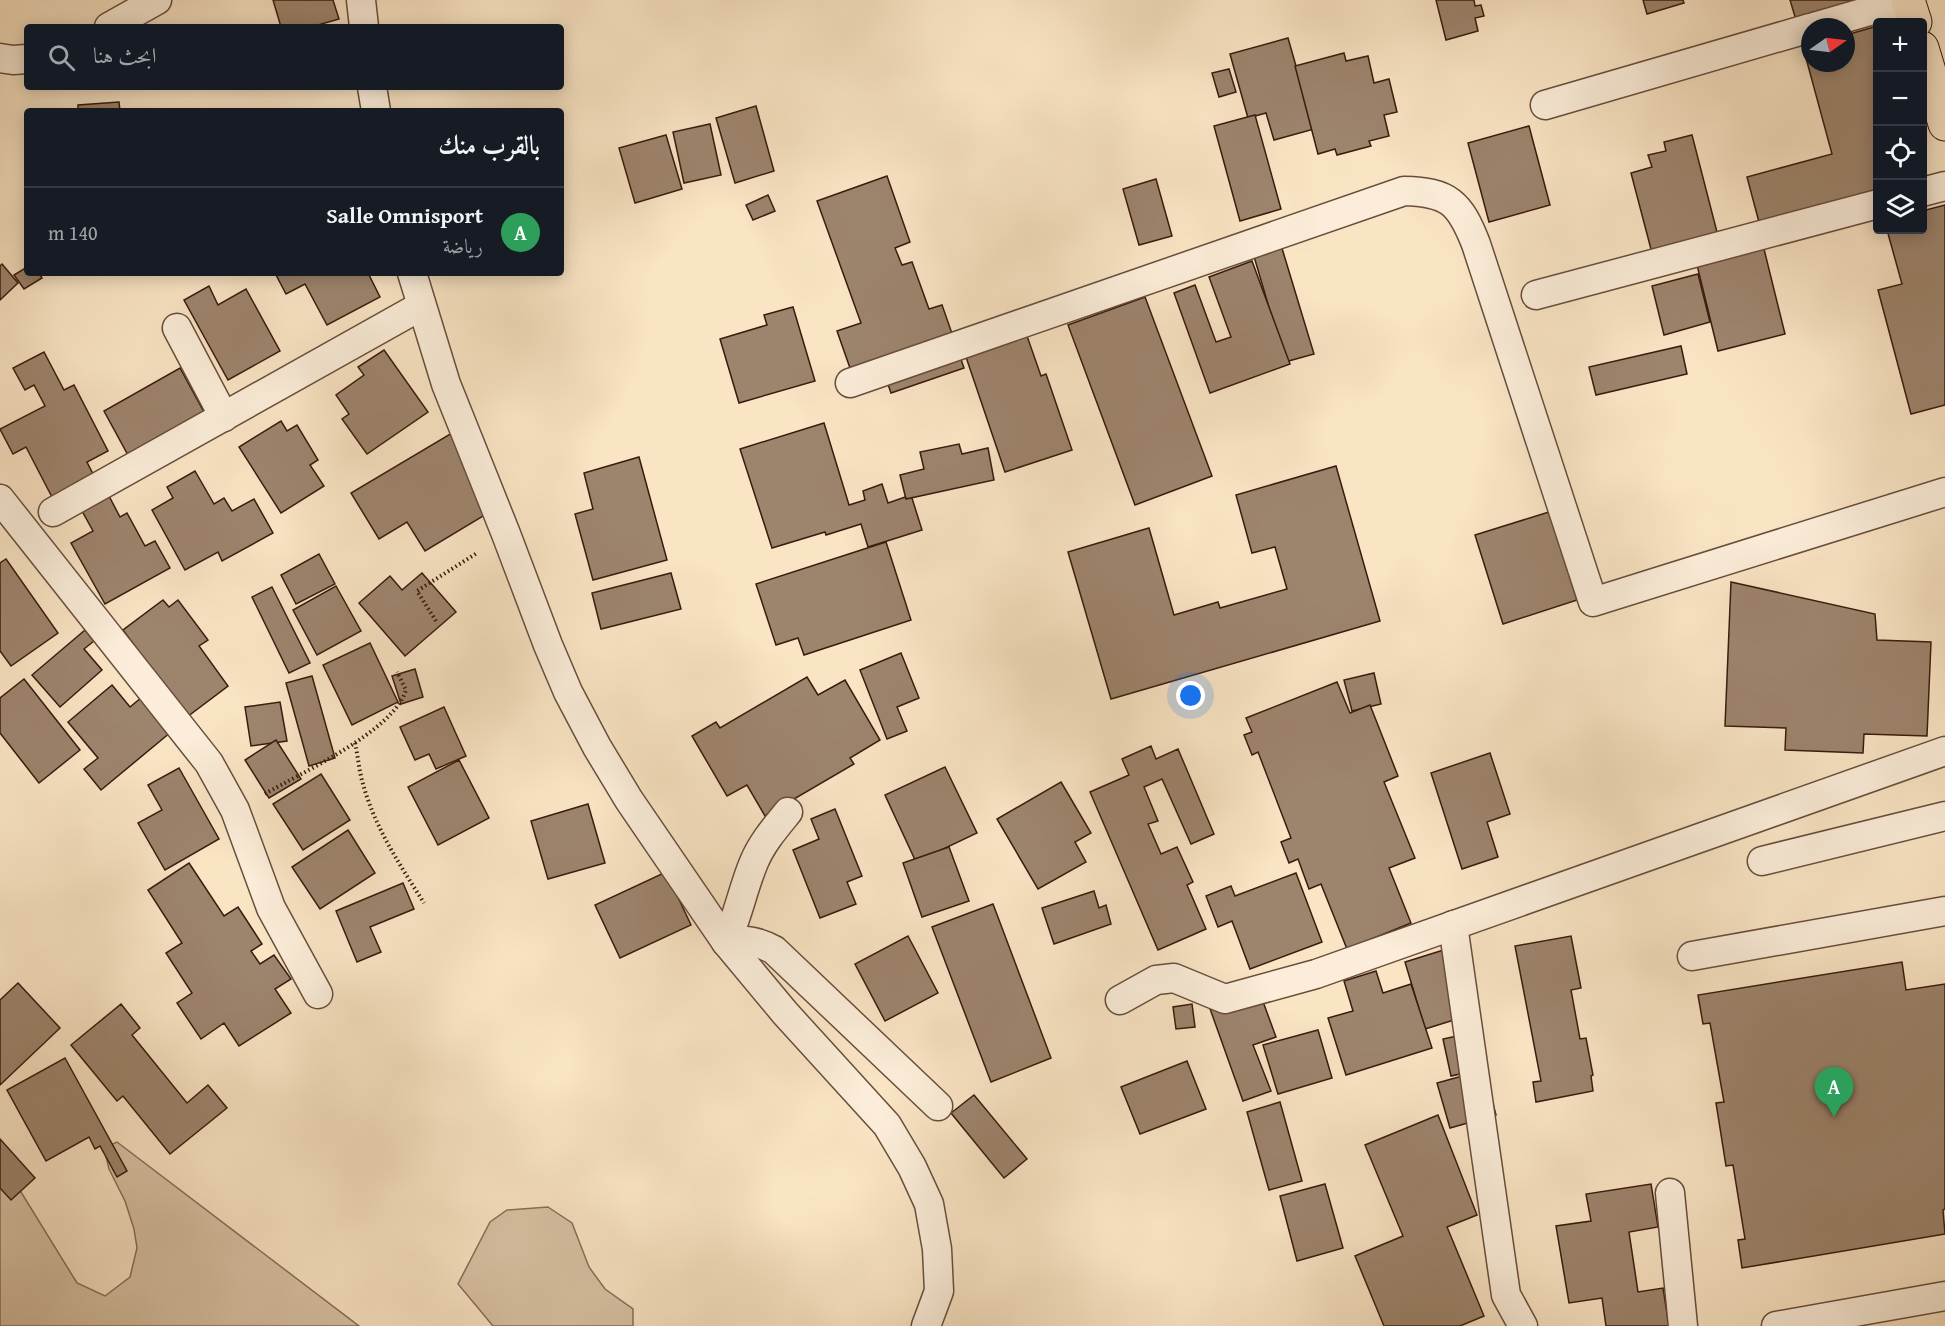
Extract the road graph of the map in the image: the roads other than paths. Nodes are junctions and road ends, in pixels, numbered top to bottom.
1 (156, 0) edge
2 (361, 0) edge
3 (1908, 0) edge
4 (1846, 18) edge
5 (1914, 18) edge
6 (114, 24) edge
7 (364, 24) edge
8 (1801, 31) edge
9 (0, 57) edge
10 (24, 59) edge
11 (1927, 62) edge
12 (372, 90) edge
13 (1545, 105) dead end
14 (376, 108) edge
15 (1945, 124) edge
16 (1945, 186) edge
17 (1927, 191) edge
18 (1873, 205) edge
19 (413, 276) edge
20 (1536, 295) dead end
21 (421, 306) junction
22 (177, 328) dead end
23 (849, 383) dead end
24 (224, 417) junction
25 (1945, 492) edge
26 (0, 499) edge
27 (53, 512) dead end
28 (1945, 751) edge
29 (788, 812) dead end
30 (1945, 816) edge
31 (1762, 861) dead end
32 (1945, 911) edge
33 (1453, 925) junction
34 (726, 942) junction
35 (1692, 956) dead end
36 (318, 994) dead end
37 (1120, 1000) dead end
38 (938, 1106) dead end
39 (1670, 1193) dead end
40 (1945, 1296) edge
41 (926, 1326) edge
42 (1523, 1326) edge
43 (1683, 1326) edge
44 (1776, 1326) edge

1 - 6 street
2 - 7 street
3 - 4 street
3 - 5 main road
8 - 13 street
9 - 10 street
11 - 15 main road
12 - 14 street
16 - 17 street
18 - 20 street
19 - 21 street
21 - 24 street
21 - 34 street
22 - 24 street
23 - 25 street
24 - 27 street
26 - 36 street
28 - 33 street
29 - 34 street
30 - 31 street
32 - 35 street
33 - 37 street
33 - 42 street
34 - 38 street
34 - 41 street
39 - 43 street
40 - 44 street

